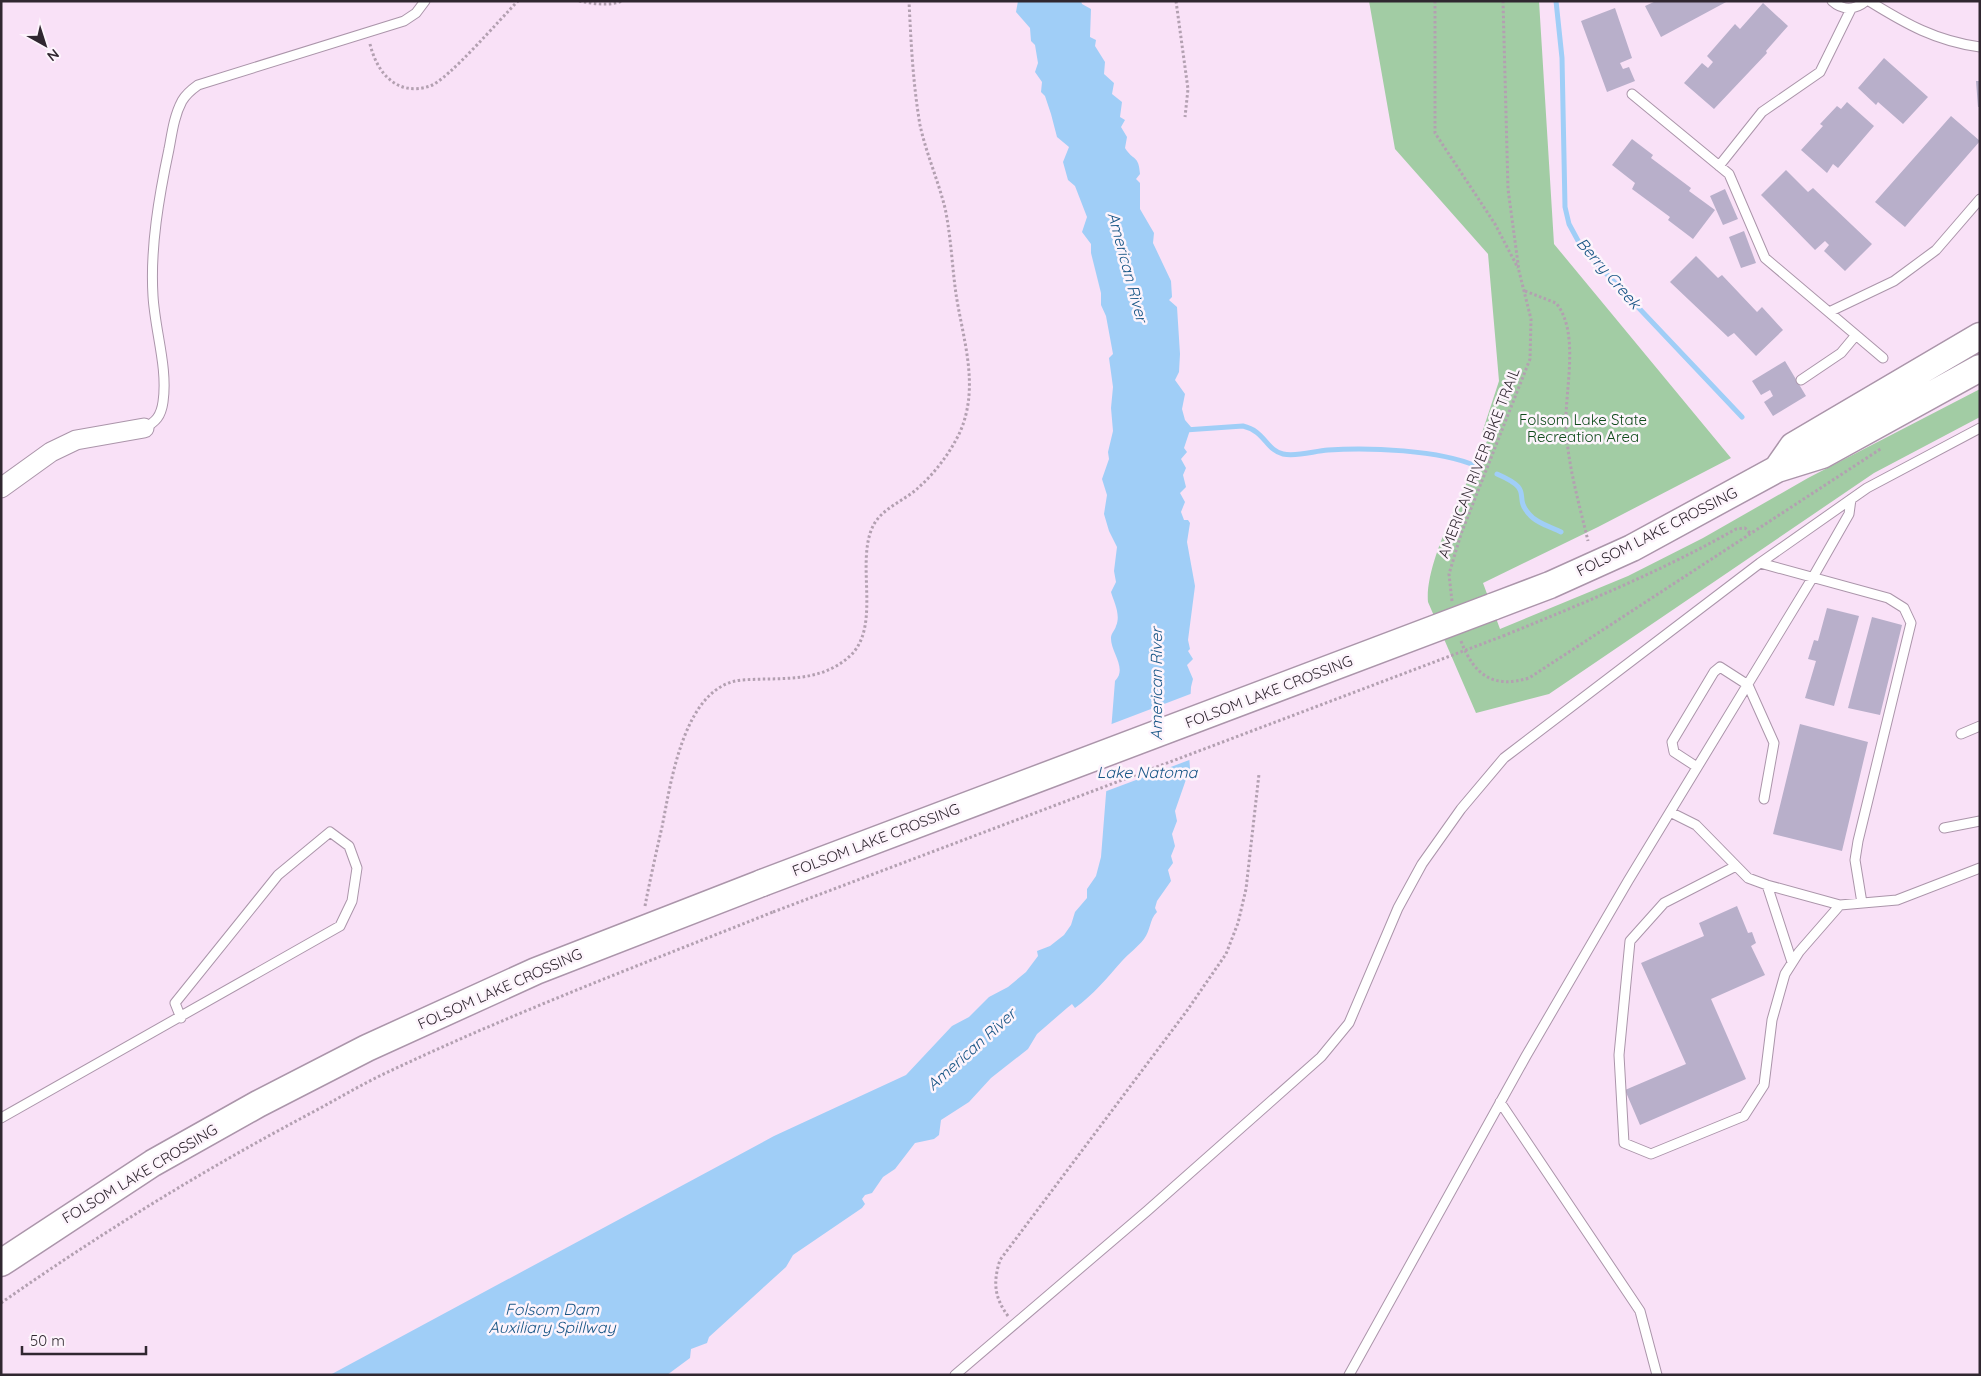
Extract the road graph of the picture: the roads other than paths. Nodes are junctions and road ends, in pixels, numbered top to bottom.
1 (425, 1) edge
2 (1832, 1) edge
3 (1868, 1) edge
4 (1851, 9) junction
5 (1980, 47) edge
6 (1632, 94) dead end
7 (1719, 166) junction
8 (1980, 199) edge
9 (1829, 312) junction
10 (1856, 336) junction
11 (1980, 336) edge
12 (1883, 358) dead end
13 (1980, 368) edge
14 (1801, 380) dead end
15 (144, 428) joint
16 (1980, 428) edge
17 (1777, 470) junction
18 (1, 488) edge
19 (1851, 499) junction
20 (1760, 563) junction
21 (1813, 577) junction
22 (1748, 685) junction
23 (1980, 726) edge
24 (1961, 734) dead end
25 (1697, 767) junction
26 (1764, 799) dead end
27 (1670, 812) junction
28 (1980, 822) edge
29 (1944, 828) dead end
30 (1736, 866) junction
31 (1980, 868) edge
32 (1767, 885) junction
33 (1862, 903) junction
34 (1840, 905) junction
35 (1792, 962) junction
36 (181, 1018) junction
37 (1500, 1102) junction
38 (1, 1118) edge
39 (1, 1263) edge
40 (955, 1375) edge
41 (1349, 1375) edge
42 (1657, 1375) edge

1 - 15 lane
2 - 4 lane
3 - 4 lane
3 - 5 lane
4 - 7 lane
6 - 7 lane
7 - 9 lane
8 - 9 lane
9 - 10 lane
10 - 12 lane
10 - 14 lane
11 - 17 main road, FOLSOM LAKE CROSSING
13 - 17 main road, FOLSOM LAKE CROSSING
15 - 18 street
16 - 19 lane
17 - 39 main road, FOLSOM LAKE CROSSING, bridge
19 - 20 lane
19 - 21 lane
20 - 21 lane
20 - 40 lane
21 - 22 lane
21 - 33 lane
22 - 25 lane
22 - 25 lane
22 - 26 lane
23 - 24 lane
25 - 27 lane
27 - 30 lane
27 - 37 lane
28 - 29 lane
30 - 32 lane
30 - 35 lane
31 - 33 lane
32 - 34 lane
32 - 35 lane
33 - 34 lane
34 - 35 lane
36 - 36 lane
36 - 38 lane
37 - 41 lane
37 - 42 lane

